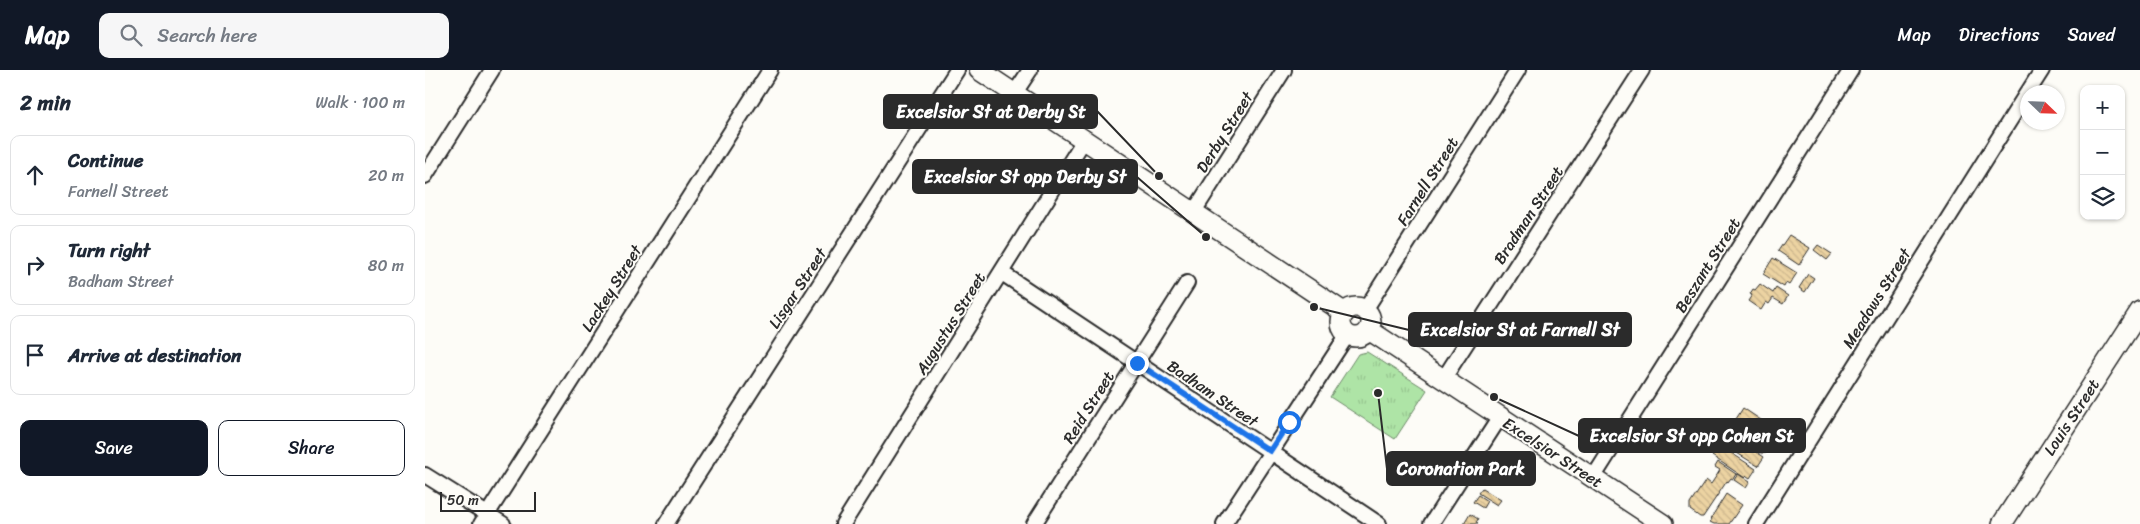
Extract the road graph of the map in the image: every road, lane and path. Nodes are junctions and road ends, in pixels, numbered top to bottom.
1 (492, 70) edge
2 (770, 70) edge
3 (957, 70) edge
4 (979, 70) edge
5 (1030, 70) edge
6 (1284, 70) edge
7 (1518, 70) edge
8 (1642, 70) edge
9 (1851, 70) edge
10 (2042, 70) edge
11 (2033, 85) edge
12 (1015, 94) junction
13 (2020, 106) edge
14 (1085, 140) junction
15 (425, 176) edge
16 (1193, 213) junction
17 (1002, 273) junction
18 (1187, 282) dead end
19 (1365, 310) junction
20 (2140, 310) edge
21 (1345, 313) junction
22 (1369, 330) junction
23 (1348, 334) junction
24 (1137, 363) junction
25 (1443, 378) junction
26 (1500, 417) junction
27 (1270, 451) junction
28 (425, 475) edge
29 (1593, 478) junction
30 (484, 519) edge
31 (503, 524) edge
32 (667, 524) edge
33 (843, 524) edge
34 (1034, 524) edge
35 (1224, 524) edge
36 (1379, 524) edge
37 (1431, 524) edge
38 (1663, 524) edge
39 (1757, 524) edge
40 (2002, 524) edge

1 - 15 street
2 - 30 street, Lackey Street
3 - 32 street, Lisgar Street
4 - 12 street
5 - 12 street
6 - 16 street, Derby Street
7 - 19 street, Farnell Street
8 - 25 street, Bradman Street
9 - 29 street, Beszant Street
10 - 11 street, Meadows Street
12 - 14 street
13 - 39 street, Meadows Street
14 - 16 street
14 - 17 street, Augustus Street
16 - 21 street
17 - 24 street, Badham Street
17 - 33 street, Augustus Street
18 - 24 street, Reid Street
19 - 21 street
19 - 22 street
20 - 40 street, Louis Street
21 - 23 street
22 - 23 street
22 - 25 street, Excelsior Street
23 - 27 street
24 - 27 street, Badham Street
24 - 34 street, Reid Street
25 - 26 street, Excelsior Street
26 - 29 street, Excelsior Street
26 - 37 street
27 - 35 street
27 - 36 street, Badham Street
28 - 30 street
29 - 38 street, Excelsior Street
30 - 31 street

